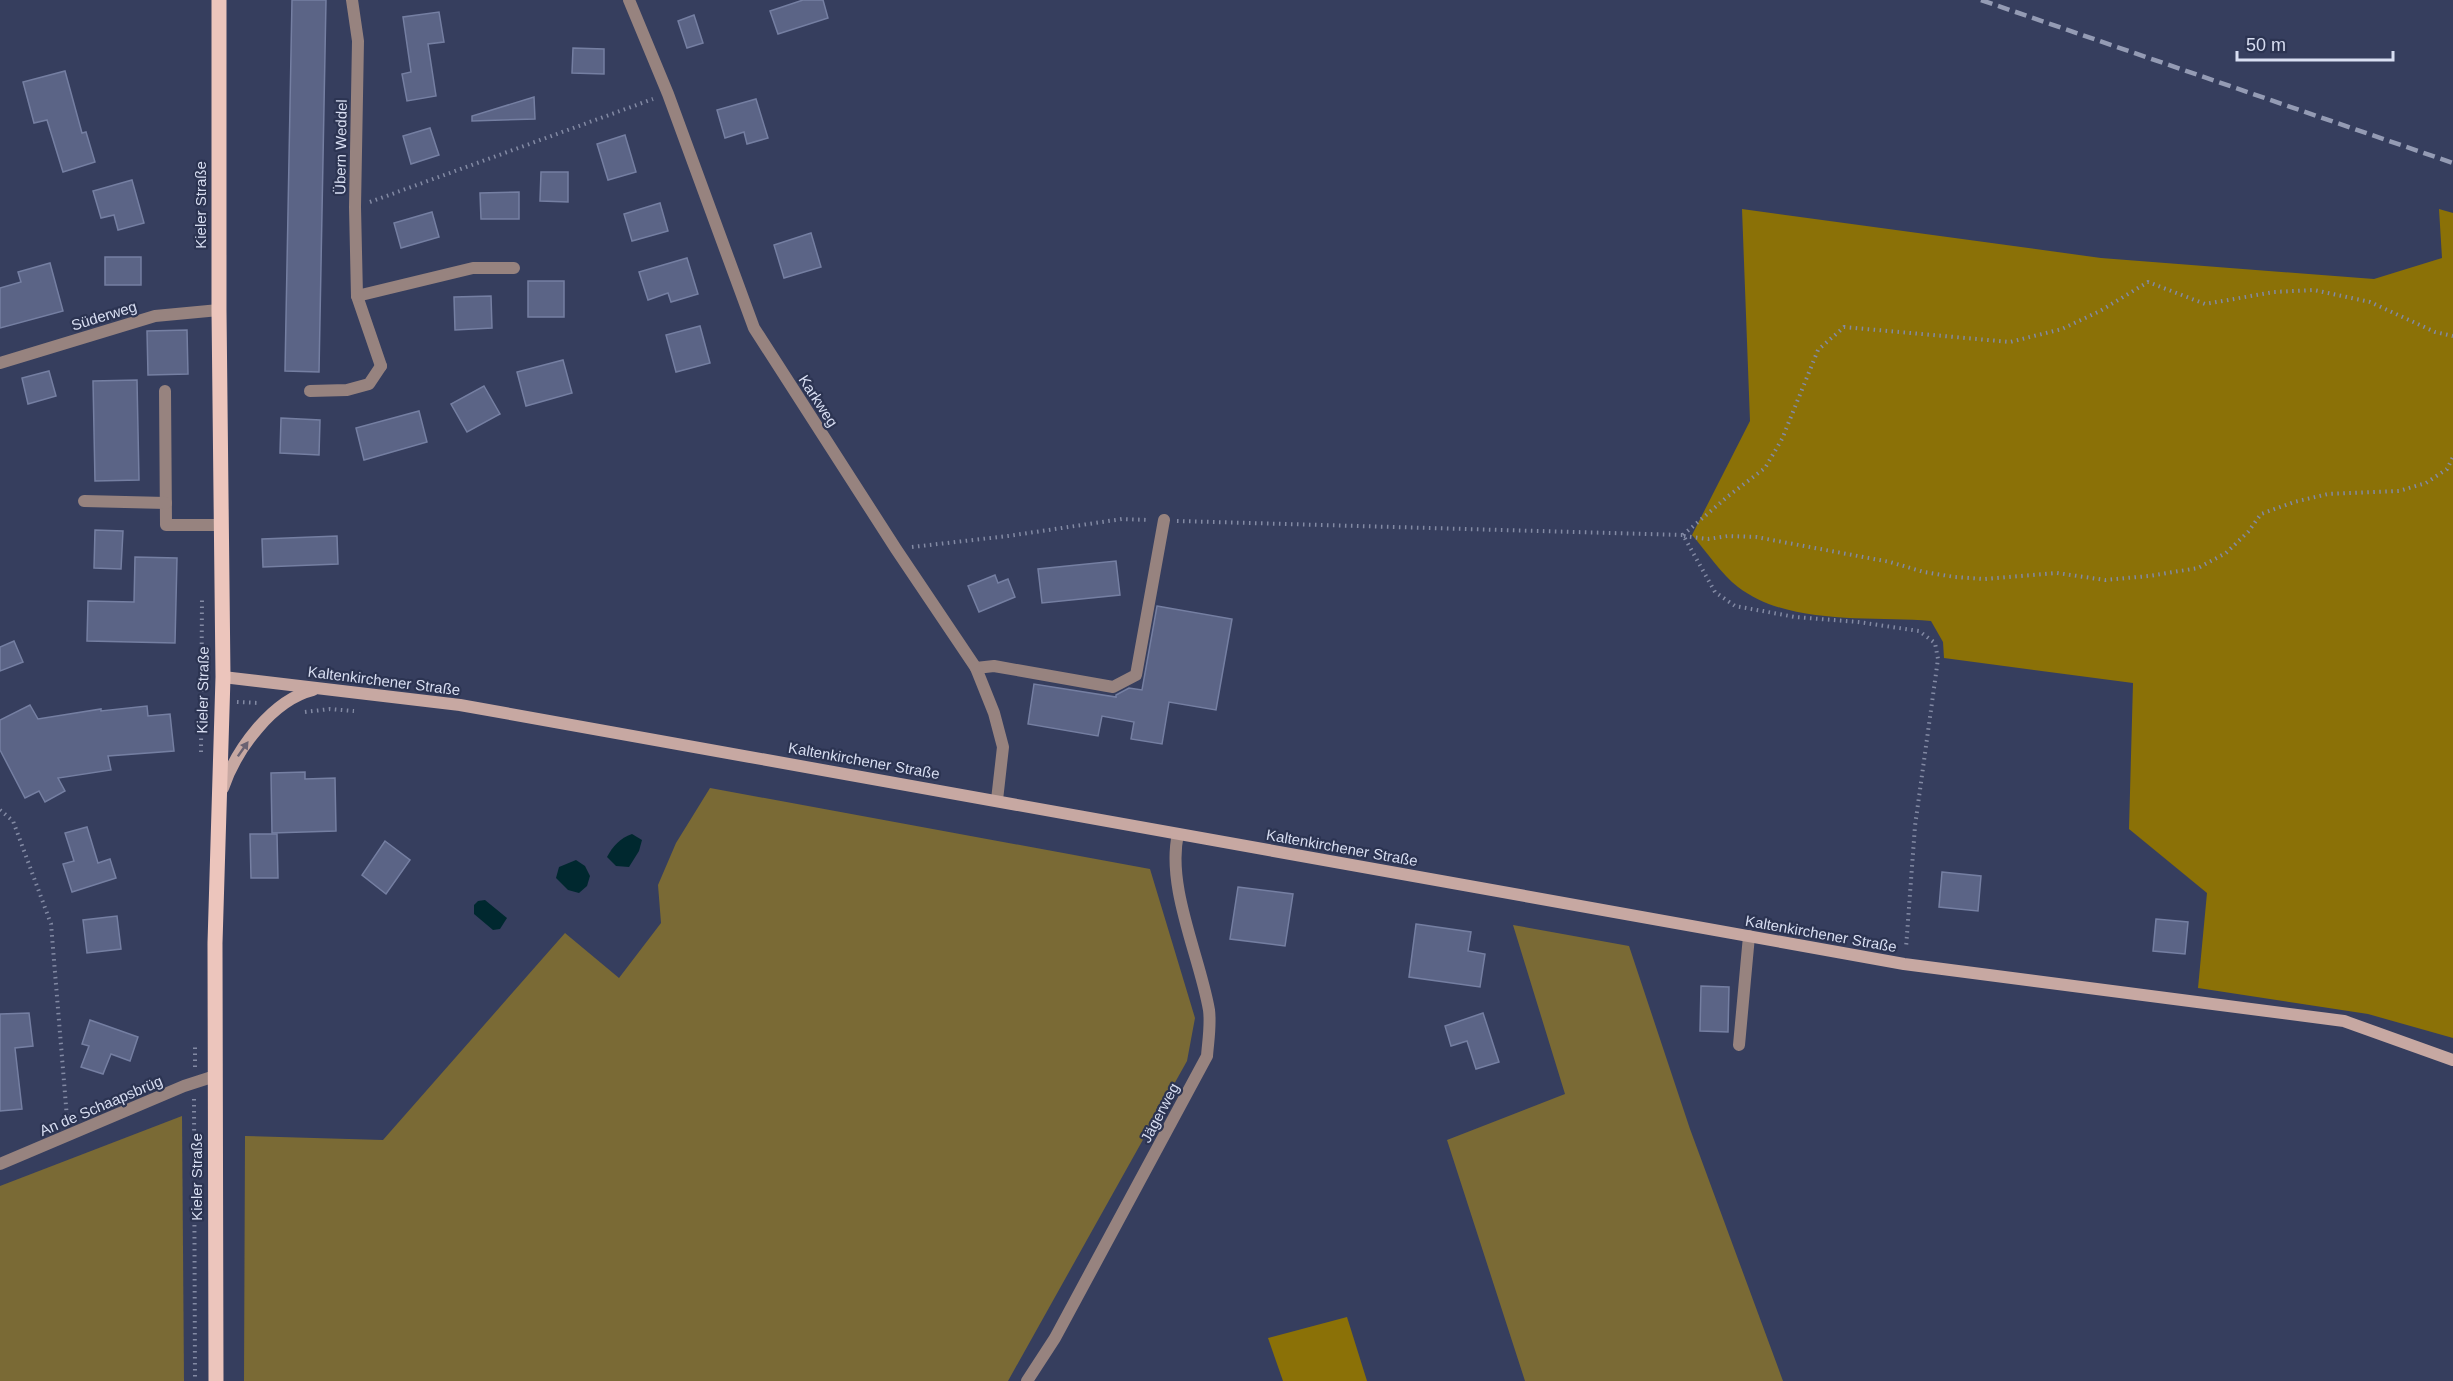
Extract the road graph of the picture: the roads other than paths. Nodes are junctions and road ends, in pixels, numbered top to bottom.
1 (219, 0) edge
2 (351, 0) edge
3 (629, 0) edge
4 (514, 268) dead end
5 (357, 296) junction
6 (219, 310) junction
7 (0, 363) edge
8 (165, 391) dead end
9 (310, 391) dead end
10 (84, 501) dead end
11 (166, 503) junction
12 (1164, 520) road end
13 (221, 525) junction
14 (976, 668) junction
15 (223, 677) junction
16 (320, 688) junction
17 (997, 800) junction
18 (218, 802) junction
19 (1179, 834) junction
20 (1749, 936) junction
21 (1739, 1045) dead end
22 (2453, 1060) edge
23 (215, 1076) junction
24 (0, 1164) edge
25 (216, 1381) edge
26 (1027, 1381) edge

1 - 6 main road, Kieler Straße
2 - 5 street, Übern Weddel
3 - 14 street, Karkweg
4 - 5 street
5 - 9 street, Übern Weddel
6 - 7 street, Süderweg
6 - 13 main road, Kieler Straße
8 - 11 street
10 - 11 street
11 - 13 street
12 - 14 street
13 - 15 main road, Kieler Straße
14 - 17 street, Karkweg
15 - 16 main road, Kaltenkirchener Straße
15 - 18 main road, Kieler Straße
16 - 17 main road, Kaltenkirchener Straße
18 -> 16 main road
17 - 19 main road, Kaltenkirchener Straße
18 - 23 main road, Kieler Straße
19 - 20 main road, Kaltenkirchener Straße
19 - 26 street, Jägerweg
20 - 21 street
20 - 22 main road, Kaltenkirchener Straße
23 - 24 street, An de Schaapsbrüg
23 - 25 main road, Kieler Straße

